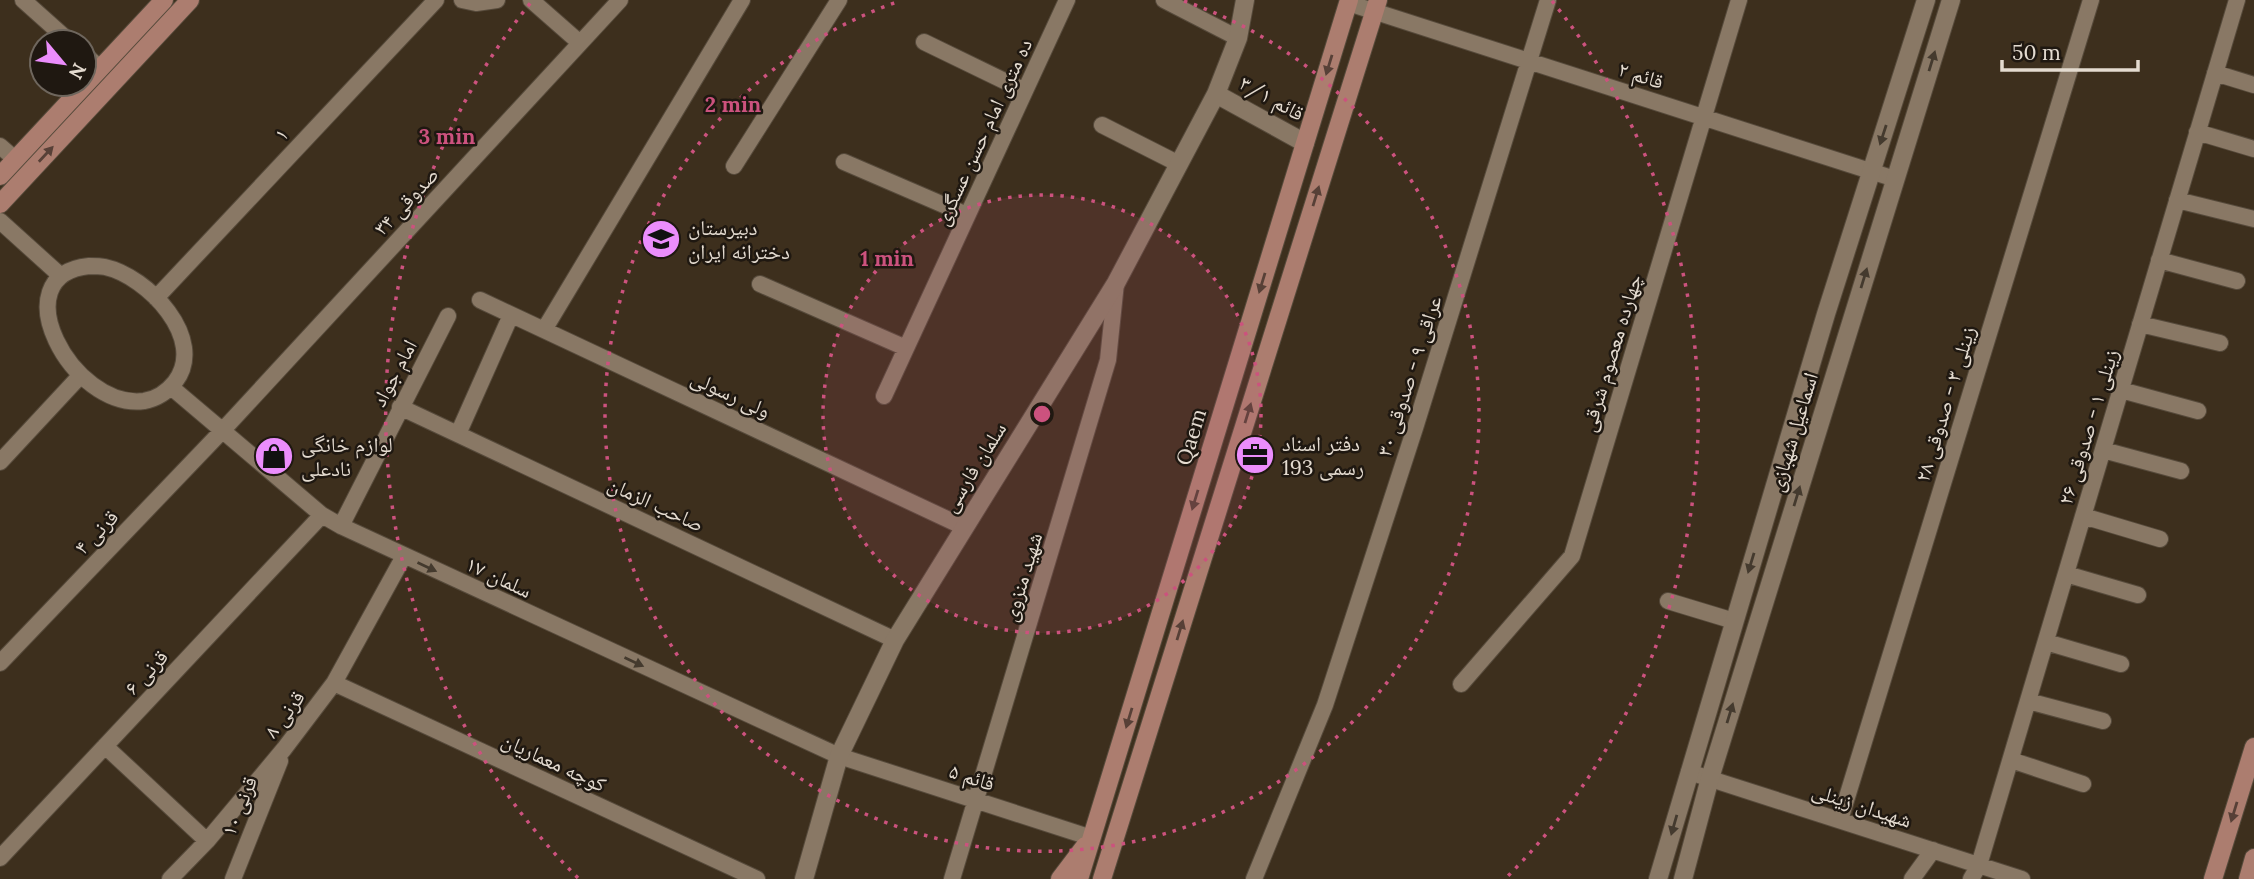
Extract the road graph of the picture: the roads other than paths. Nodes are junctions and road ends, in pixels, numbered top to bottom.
1 (23, 0) edge
2 (164, 0) edge
3 (190, 0) edge
4 (436, 0) edge
5 (462, 0) edge
6 (497, 0) edge
7 (531, 0) edge
8 (621, 0) edge
9 (742, 0) edge
10 (839, 0) edge
11 (1067, 0) edge
12 (1164, 0) edge
13 (1245, 0) edge
14 (1548, 0) edge
15 (1739, 0) edge
16 (1926, 0) edge
17 (1951, 0) edge
18 (2091, 0) edge
19 (2237, 0) edge
20 (1349, 1) edge
21 (1376, 6) edge
22 (54, 28) edge
23 (1238, 38) junction
24 (924, 42) dead end
25 (580, 43) junction
26 (1530, 61) junction
27 (100, 68) joint
28 (2215, 73) junction
29 (2254, 85) edge
30 (1025, 91) junction
31 (1216, 94) junction
32 (1704, 117) junction
33 (1102, 125) dead end
34 (2197, 132) junction
35 (1305, 143) junction
36 (0, 146) edge
37 (2254, 149) edge
38 (15, 159) junction
39 (844, 162) dead end
40 (1179, 164) junction
41 (734, 166) dead end
42 (1871, 171) junction
43 (0, 176) edge
44 (1895, 179) junction
45 (2177, 200) junction
46 (0, 204) edge
47 (967, 215) junction
48 (2254, 219) edge
49 (0, 221) edge
50 (2159, 260) junction
51 (61, 276) junction
52 (2237, 281) dead end
53 (1116, 283) junction
54 (760, 284) dead end
55 (156, 298) junction
56 (480, 300) dead end
57 (511, 315) junction
58 (448, 316) dead end
59 (2140, 324) junction
60 (544, 330) junction
61 (2220, 343) dead end
62 (906, 348) junction
63 (80, 376) junction
64 (171, 387) junction
65 (2121, 390) junction
66 (884, 396) dead end
67 (400, 407) junction
68 (2199, 411) dead end
69 (222, 431) junction
70 (458, 434) junction
71 (2103, 450) junction
72 (0, 462) edge
73 (2181, 471) dead end
74 (322, 515) junction
75 (2083, 516) junction
76 (341, 526) junction
77 (964, 527) junction
78 (2160, 539) dead end
79 (404, 556) junction
80 (2066, 574) junction
81 (2138, 595) dead end
82 (1668, 601) dead end
83 (1734, 621) junction
84 (895, 640) junction
85 (2046, 642) junction
86 (0, 663) edge
87 (2121, 664) dead end
88 (334, 683) junction
89 (1461, 684) dead end
90 (2028, 701) junction
91 (2103, 721) dead end
92 (106, 746) junction
93 (2254, 747) edge
94 (284, 749) junction
95 (839, 756) junction
96 (2011, 760) junction
97 (1689, 772) junction
98 (1710, 778) junction
99 (2083, 784) dead end
100 (977, 801) junction
101 (1840, 820) junction
102 (1092, 838) junction
103 (207, 841) junction
104 (1933, 850) junction
105 (0, 858) edge
106 (2254, 858) edge
107 (1975, 872) edge
108 (170, 879) edge
109 (233, 879) edge
110 (757, 879) edge
111 (804, 879) edge
112 (952, 879) edge
113 (1060, 879) edge
114 (1079, 879) edge
115 (1102, 879) edge
116 (1254, 879) edge
117 (1658, 879) edge
118 (1684, 879) edge
119 (1912, 879) edge
120 (2022, 879) edge
121 (2213, 879) edge
122 (2248, 879) edge

1 - 22 street
2 - 27 main road
46 -> 3 main road
4 - 55 street, ۱
5 - 6 street
7 - 25 street
8 - 25 street, صدوقی ۳۴
9 - 60 street
10 - 41 street
11 - 30 street, ده متری امام حسن عسگری
12 - 23 street
13 - 23 street, سلمان فارسی
14 - 26 street, عراقی ۹ - صدوقی ۳۰
15 - 32 street, چهارده معصوم شرقی
16 -> 42 street, اسماعیل شهبازی
44 -> 17 street, اسماعیل شهبازی
18 - 101 street, زینلی ۳ - صدوقی ۲۸
19 - 28 street, زینلی ۱ - صدوقی ۲۶
20 - 21 street, قائم ۲
20 -> 35 main road, Qaem
21 - 26 street, قائم ۲
115 -> 21 main road
23 - 31 street, سلمان فارسی
24 - 30 street
25 - 69 street, صدوقی ۳۴
26 - 32 street, قائم ۲
26 - 116 street, عراقی ۹ - صدوقی ۳۰
27 - 38 main road
28 - 29 street
28 - 34 street, زینلی ۱ - صدوقی ۲۶
30 - 47 street, ده متری امام حسن عسگری
31 - 35 street, قائم ۳/۱
31 - 40 street, سلمان فارسی
32 - 42 street, قائم ۲
32 - 89 street, چهارده معصوم شرقی
33 - 40 street
34 - 37 street
34 - 45 street, زینلی ۱ - صدوقی ۲۶
35 -> 102 main road, Qaem
36 - 38 street
38 - 43 main road
39 - 47 street
40 - 53 street, سلمان فارسی
42 - 44 street, قائم ۲
42 -> 83 street, اسماعیل شهبازی
98 -> 44 street, اسماعیل شهبازی
45 - 48 street
45 - 50 street, زینلی ۱ - صدوقی ۲۶
47 - 62 street, ده متری امام حسن عسگری
49 - 51 street
50 - 52 street
50 - 59 street, زینلی ۱ - صدوقی ۲۶
51 - 55 street
51 - 63 street
53 - 77 street, سلمان فارسی
53 - 100 street, شهید منزوی
54 - 62 street
55 - 64 street
56 - 57 street, ولی رسولی
57 - 60 street, ولی رسولی
57 - 70 street
58 - 67 street, امام جواد
59 - 61 street
59 - 65 street, زینلی ۱ - صدوقی ۲۶
60 - 77 street, ولی رسولی
62 - 66 street, ده متری امام حسن عسگری
63 - 64 street
63 - 72 street
64 - 69 street, سلمان ۱۷
65 - 68 street
65 - 71 street, زینلی ۱ - صدوقی ۲۶
67 - 70 street, صاحب الزمان
67 - 76 street, امام جواد
69 - 74 street, سلمان ۱۷
69 - 86 street, قرنی ۴
70 - 84 street, صاحب الزمان
71 - 73 street
71 - 75 street, زینلی ۱ - صدوقی ۲۶
74 - 76 street, سلمان ۱۷
74 - 92 street, قرنی ۶
75 - 78 street
75 - 80 street, زینلی ۱ - صدوقی ۲۶
76 - 79 street, سلمان ۱۷
77 - 84 street, سلمان فارسی
79 - 88 street, قرنی ۸
79 -> 95 street, سلمان ۱۷
80 - 81 street
80 - 85 street, زینلی ۱ - صدوقی ۲۶
82 - 83 street
83 - 97 street, اسماعیل شهبازی
84 - 95 street, سلمان فارسی
85 - 87 street
85 - 90 street, زینلی ۱ - صدوقی ۲۶
88 - 94 street, قرنی ۸
88 - 110 street, کوچه معماریان
90 - 91 street
90 - 96 street, زینلی ۱ - صدوقی ۲۶
92 - 103 street
92 - 105 street, قرنی ۶
93 -> 121 main road
94 - 103 street, قرنی ۸
94 - 109 street, قرنی ۱۰
95 - 100 street, قائم ۵
95 - 111 street, سلمان فارسی
96 - 99 street
96 - 107 street, زینلی ۱ - صدوقی ۲۶
97 - 98 street, شهیدان زینلی
97 -> 117 street, اسماعیل شهبازی
98 - 101 street, شهیدان زینلی
98 - 118 street, اسماعیل شهبازی
100 - 102 street, قائم ۵
100 - 112 street, شهید منزوی
101 - 104 street, شهیدان زینلی
102 - 113 main road, Qaem
102 - 114 main road
103 - 108 street, قرنی ۸
104 - 107 street, شهیدان زینلی
104 - 119 street
106 - 122 main road
107 - 120 street, شهیدان زینلی

